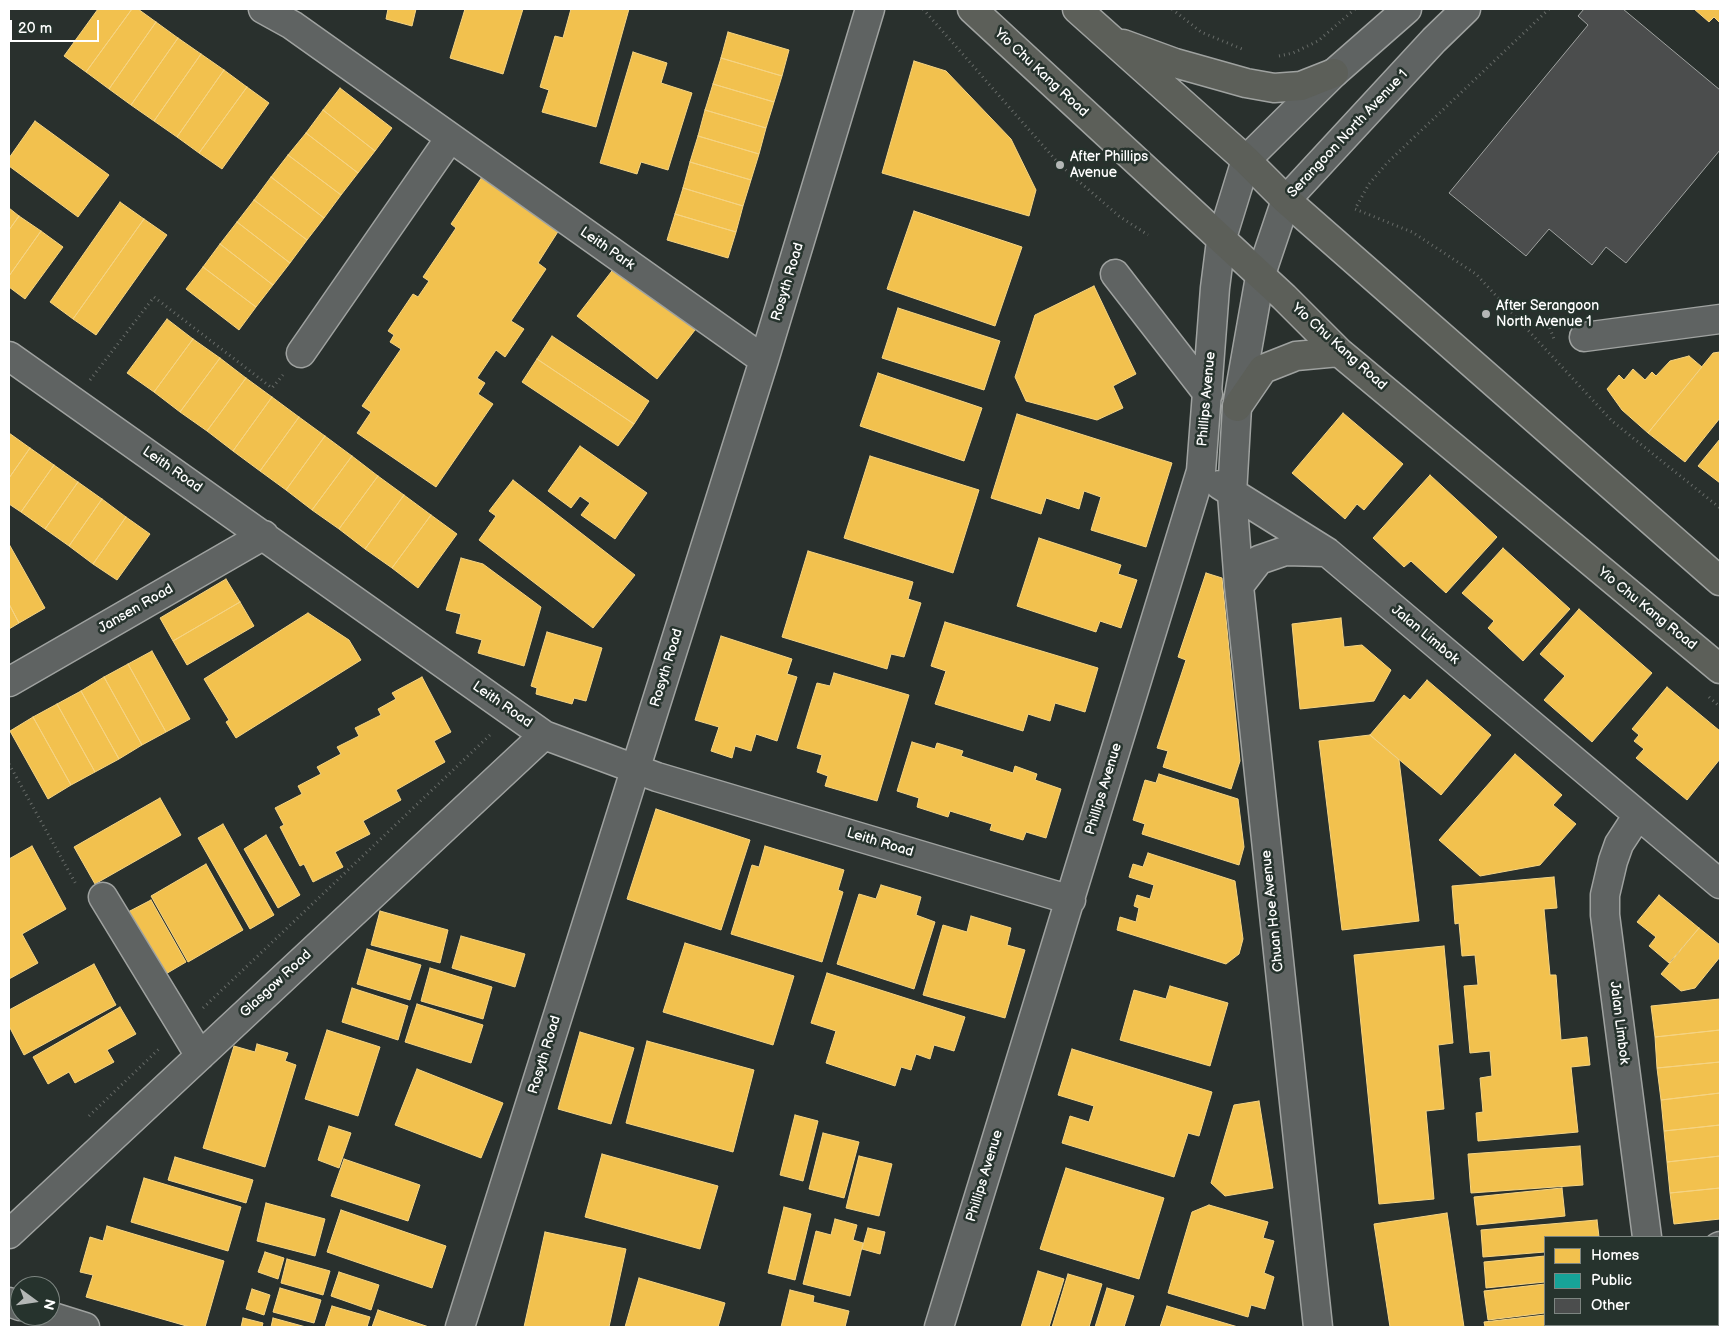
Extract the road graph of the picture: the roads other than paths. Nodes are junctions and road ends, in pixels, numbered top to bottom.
1 (263, 9) edge
2 (870, 9) edge
3 (972, 9) edge
4 (1077, 9) edge
5 (1466, 9) edge
6 (1403, 10) edge
7 (1107, 38) junction
8 (1334, 72) junction
9 (450, 138) junction
10 (1246, 160) junction
11 (1286, 200) junction
12 (1221, 241) junction
13 (1115, 274) dead end
14 (1260, 277) junction
15 (1720, 320) edge
16 (1584, 337) dead end
17 (1339, 352) junction
18 (301, 353) road end
19 (9, 356) edge
20 (764, 360) junction
21 (1208, 394) junction
22 (1237, 407) junction
23 (1201, 471) junction
24 (1232, 494) junction
25 (264, 535) junction
26 (1327, 552) junction
27 (1720, 580) edge
28 (1239, 586) junction
29 (1720, 669) edge
30 (9, 682) edge
31 (544, 735) junction
32 (635, 769) junction
33 (1638, 815) junction
34 (1720, 884) edge
35 (102, 897) dead end
36 (1071, 900) junction
37 (200, 1056) junction
38 (9, 1234) edge
39 (1647, 1236) edge
40 (60, 1319) edge
41 (85, 1327) edge
42 (460, 1327) edge
43 (939, 1327) edge
44 (1318, 1327) edge

1 - 9 street, Leith Park
2 - 20 street, Rosyth Road
3 - 12 main road, Yio Chu Kang Road
4 - 7 main road
5 - 11 street, Serangoon North Avenue 1
6 - 8 street
7 - 8 main road
7 - 10 main road
8 - 10 street
9 - 18 street
9 - 20 street, Leith Park
10 - 11 main road
10 - 12 street
11 - 14 street, Serangoon North Avenue 1
11 - 27 main road
12 - 14 main road, Yio Chu Kang Road
12 - 21 street, Phillips Avenue
13 - 21 street
14 - 17 main road, Yio Chu Kang Road
14 - 22 street
15 - 16 street
17 - 22 main road
17 - 29 main road, Yio Chu Kang Road
19 - 25 street, Leith Road
20 - 32 street, Rosyth Road
21 - 23 street, Phillips Avenue
22 - 24 street
23 - 24 street, Jalan Limbok
23 - 36 street, Phillips Avenue
24 - 26 street, Jalan Limbok
24 - 28 street, Chuan Hoe Avenue
25 - 30 street, Jansen Road
25 - 31 street, Leith Road
26 - 28 street
26 - 33 street, Jalan Limbok
28 - 44 street, Chuan Hoe Avenue
31 - 32 street, Leith Road
31 - 37 street, Glasgow Road
32 - 36 street, Leith Road
32 - 42 street, Rosyth Road
33 - 34 street, Jalan Limbok
33 - 39 street, Jalan Limbok
35 - 37 street
36 - 43 street, Phillips Avenue
37 - 38 street, Glasgow Road
40 - 41 street

